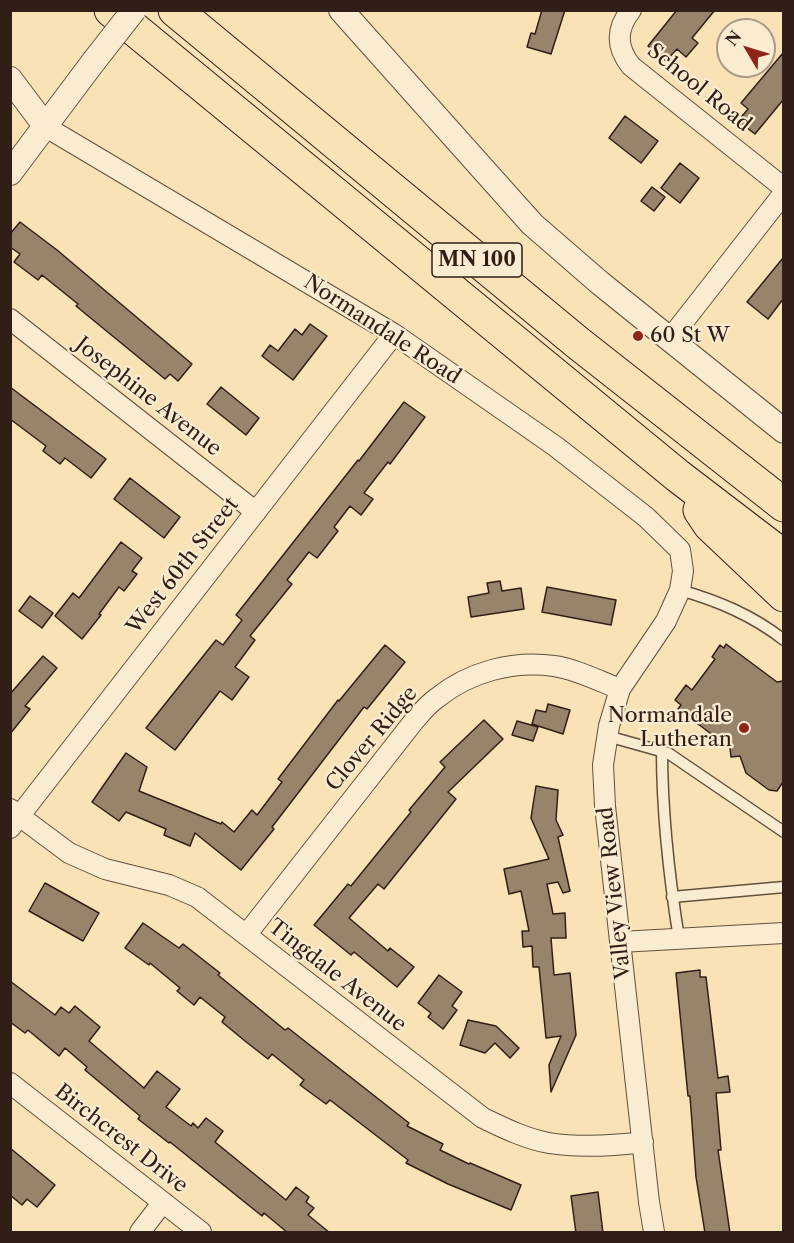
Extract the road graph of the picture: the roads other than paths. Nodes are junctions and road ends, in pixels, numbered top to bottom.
1 (111, 10) edge
2 (134, 10) edge
3 (174, 10) edge
4 (341, 10) edge
5 (631, 10) edge
6 (10, 79) edge
7 (10, 107) edge
8 (46, 127) junction
9 (10, 173) edge
10 (783, 188) edge
11 (783, 193) edge
12 (10, 319) edge
13 (394, 334) junction
14 (669, 340) junction
15 (783, 431) edge
16 (721, 456) junction
17 (678, 476) junction
18 (783, 496) edge
19 (783, 505) edge
20 (256, 512) junction
21 (783, 557) edge
22 (683, 571) joint
23 (680, 590) junction
24 (783, 595) edge
25 (783, 640) edge
26 (620, 689) junction
27 (607, 736) junction
28 (662, 751) junction
29 (14, 818) edge
30 (783, 832) edge
31 (783, 887) edge
32 (672, 897) junction
33 (783, 933) edge
34 (246, 935) junction
35 (679, 939) junction
36 (620, 942) junction
37 (10, 1083) edge
38 (643, 1142) junction
39 (163, 1202) junction
40 (140, 1233) edge
41 (201, 1233) edge
42 (654, 1233) edge

1 - 17 highway, MN 100
2 - 8 street, bridge
3 - 16 highway, MN 100
4 - 14 street
5 - 10 street, School Road
6 - 8 street
7 - 8 street
8 - 9 street
8 - 13 street, Normandale Road
11 - 14 street
12 - 20 street, Josephine Avenue
13 - 20 street, West 60th Street
13 - 22 street, Normandale Road
14 - 15 street
16 - 18 highway
16 - 19 highway, MN 100
17 - 21 highway, MN 100
17 - 24 highway
20 - 29 street, West 60th Street
22 - 23 street, Valley View Road
23 - 25 lane
23 - 26 street, Valley View Road
26 - 27 street, Valley View Road
26 - 34 street, Clover Ridge
27 - 28 lane
27 - 36 street, Valley View Road
28 - 30 lane
28 - 32 lane
29 - 34 street, Tingdale Avenue
31 - 32 lane
32 - 35 lane
33 - 35 street
34 - 38 street, Tingdale Avenue
35 - 36 street
36 - 38 street, Valley View Road
37 - 39 street, Birchcrest Drive
38 - 42 street, Valley View Road
39 - 40 street
39 - 41 street, Birchcrest Drive

